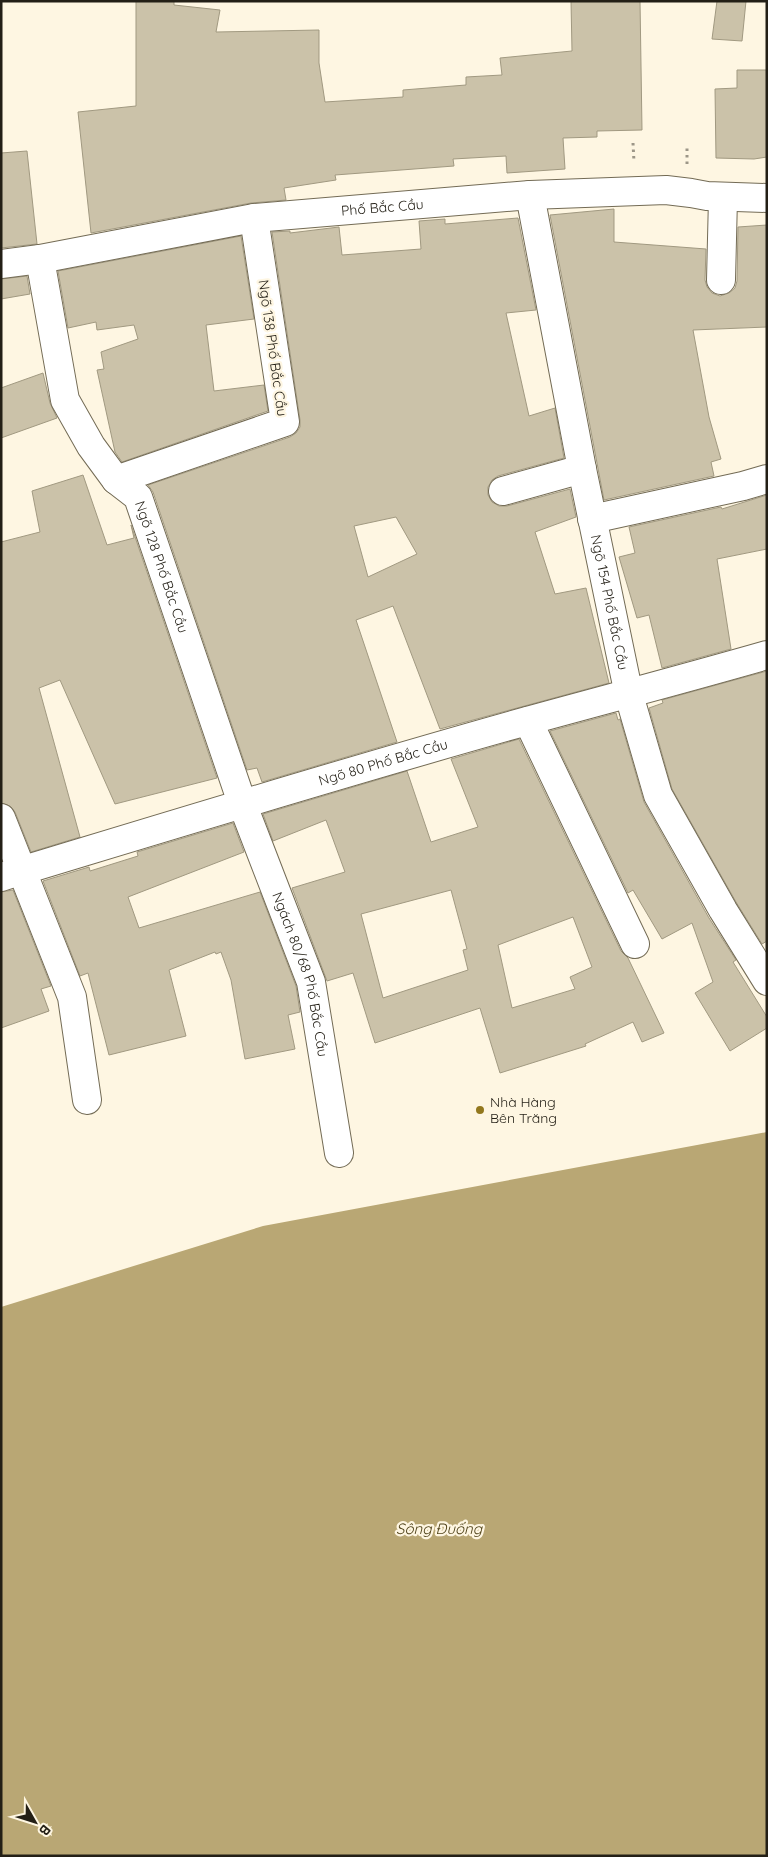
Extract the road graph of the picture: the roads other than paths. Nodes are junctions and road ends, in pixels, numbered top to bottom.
1 (530, 195) junction
2 (723, 198) junction
3 (767, 198) edge
4 (254, 218) junction
5 (40, 258) junction
6 (1, 264) edge
7 (721, 280) dead end
8 (582, 469) junction
9 (767, 479) edge
10 (116, 480) junction
11 (503, 491) dead end
12 (592, 519) junction
13 (767, 655) edge
14 (629, 694) junction
15 (528, 721) junction
16 (242, 803) junction
17 (1, 818) edge
18 (11, 874) edge
19 (635, 944) dead end
20 (767, 981) edge
21 (87, 1100) dead end
22 (339, 1153) dead end

1 - 2 street, Phố Bắc Cầu
1 - 4 street, Phố Bắc Cầu
1 - 8 street, Ngõ 154 Phố Bắc Cầu
2 - 3 street, Phố Bắc Cầu
2 - 7 street
4 - 5 street, Phố Bắc Cầu
4 - 10 street, Ngõ 138 Phố Bắc Cầu
5 - 6 street, Phố Bắc Cầu
5 - 10 street, Ngõ 128 Phố Bắc Cầu
8 - 11 street
8 - 12 street, Ngõ 154 Phố Bắc Cầu
9 - 12 street
10 - 16 street, Ngõ 128 Phố Bắc Cầu
12 - 14 street, Ngõ 154 Phố Bắc Cầu
13 - 14 street, Ngõ 80 Phố Bắc Cầu
14 - 15 street, Ngõ 80 Phố Bắc Cầu
14 - 20 street, Ngõ 154 Phố Bắc Cầu
15 - 16 street, Ngõ 80 Phố Bắc Cầu
15 - 19 street
16 - 18 street, Ngõ 80 Phố Bắc Cầu
16 - 22 street, Ngách 80/68 Phố Bắc Cầu
17 - 18 street
18 - 21 street

